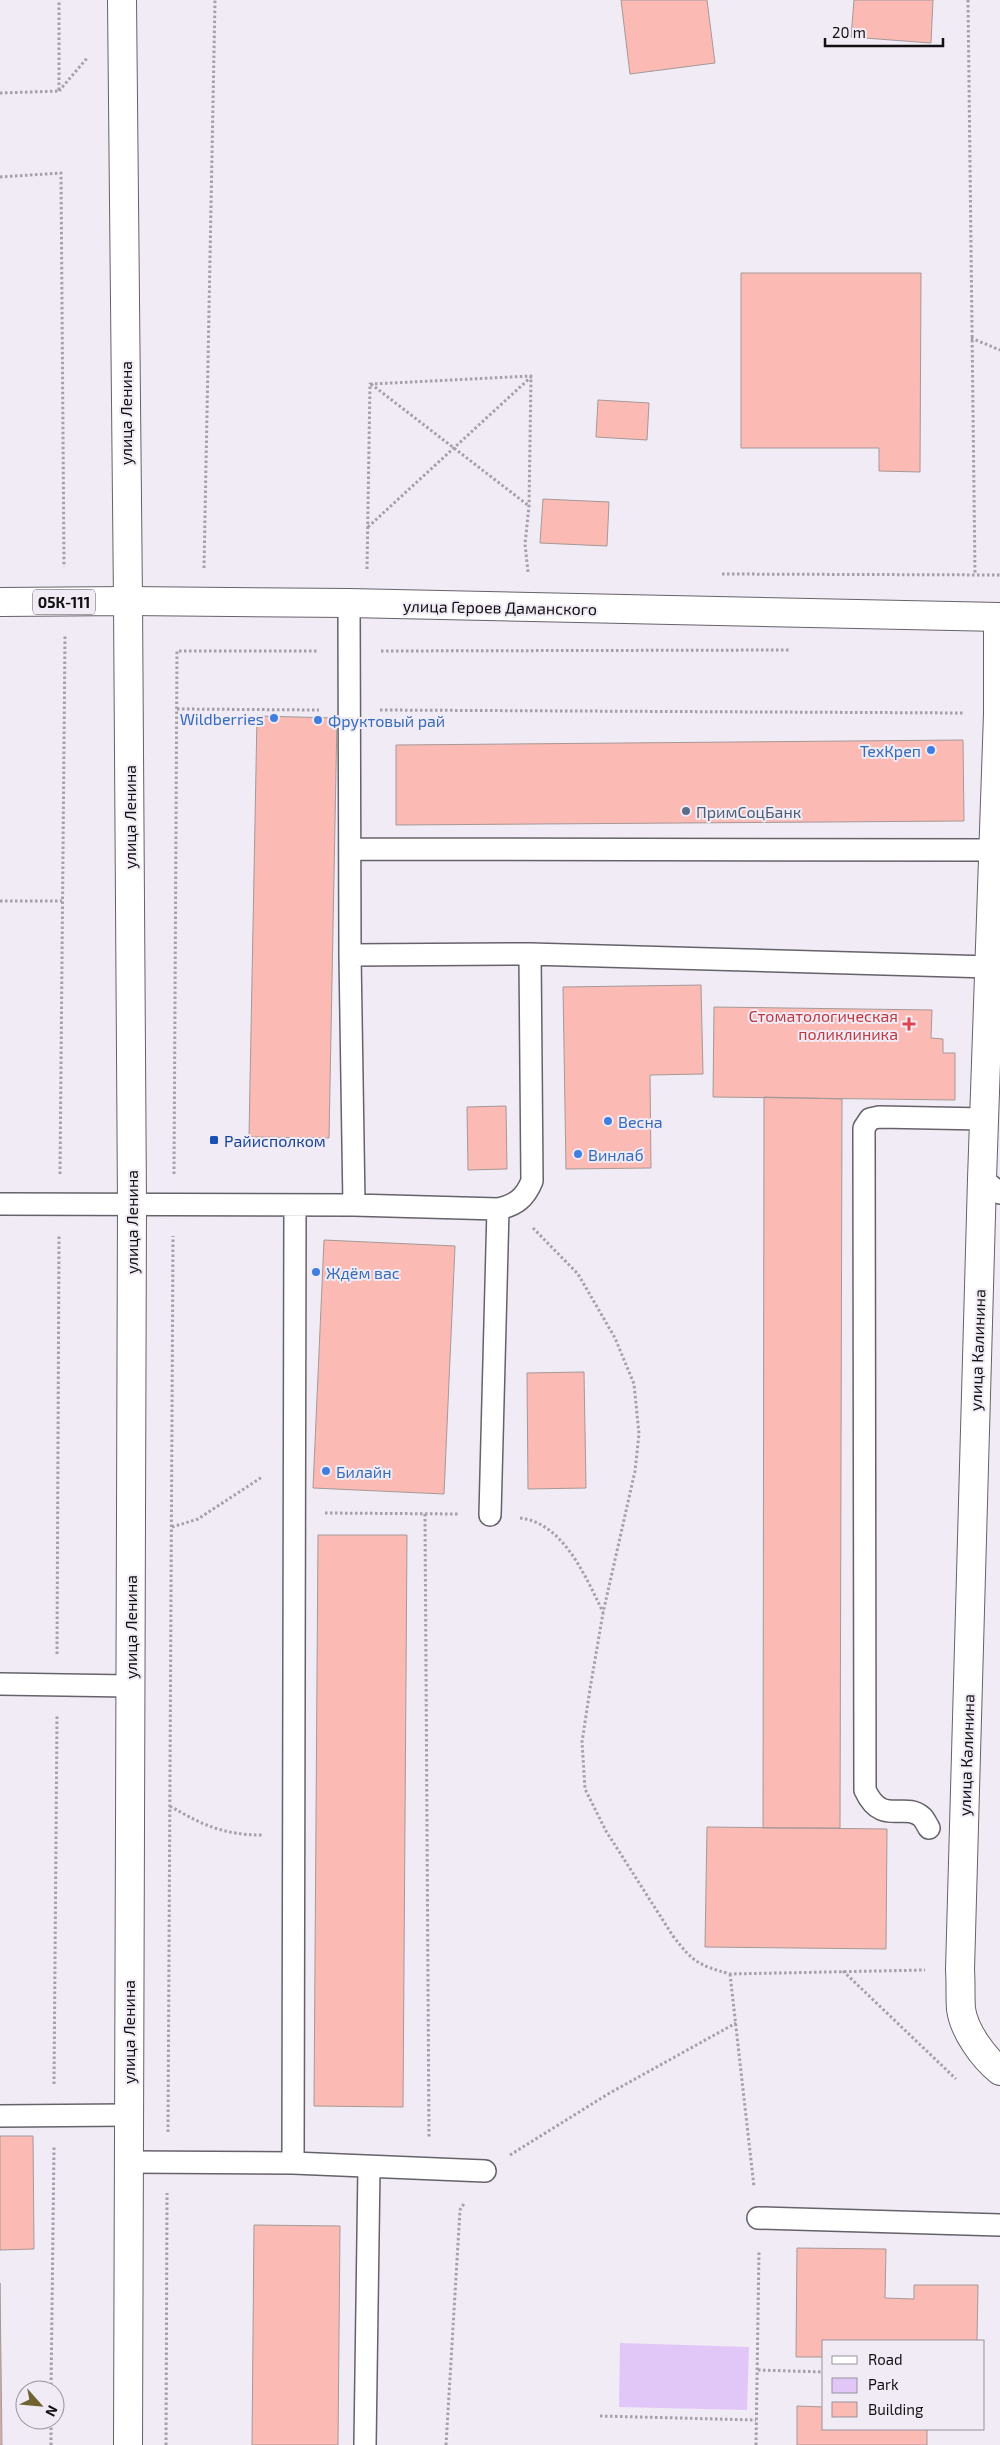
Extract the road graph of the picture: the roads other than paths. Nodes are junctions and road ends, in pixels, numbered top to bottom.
1 (122, 0) edge
2 (128, 601) junction
3 (0, 602) edge
4 (349, 604) junction
5 (999, 617) edge
6 (350, 849) junction
7 (992, 850) junction
8 (996, 925) edge
9 (530, 954) junction
10 (350, 955) junction
11 (990, 967) junction
12 (985, 1119) junction
13 (991, 1186) edge
14 (0, 1204) edge
15 (132, 1205) junction
16 (295, 1205) junction
17 (354, 1205) junction
18 (504, 1208) junction
19 (490, 1515) road end
20 (0, 1684) edge
21 (129, 1686) junction
22 (929, 1828) dead end
23 (1000, 2071) edge
24 (128, 2115) junction
25 (0, 2116) edge
26 (128, 2162) junction
27 (293, 2163) junction
28 (369, 2168) junction
29 (485, 2171) road end
30 (758, 2218) dead end
31 (1000, 2225) edge
32 (128, 2445) edge
33 (365, 2445) edge

1 - 2 main road, улица Ленина
2 - 3 main road, улица Героев Даманского / 05К-111
2 - 4 main road, улица Героев Даманского / 05К-111
2 - 15 main road, улица Ленина
4 - 5 main road, улица Героев Даманского / 05К-111
4 - 6 lane
5 - 7 main road, улица Калинина
6 - 7 lane
6 - 10 lane
7 - 8 main road, улица Калинина
8 - 11 main road, улица Калинина
9 - 10 lane
9 - 11 lane
9 - 18 lane
10 - 17 lane
11 - 12 main road, улица Калинина
12 - 13 main road, улица Калинина
12 - 22 lane
13 - 23 main road, улица Калинина
14 - 15 lane
15 - 16 lane
15 - 21 main road, улица Ленина
16 - 17 lane
16 - 27 lane
17 - 18 lane
18 - 19 lane
20 - 21 lane
21 - 24 main road, улица Ленина
24 - 25 lane
24 - 26 main road, улица Ленина
26 - 27 lane
26 - 32 main road, улица Ленина
27 - 28 lane
28 - 29 lane
28 - 33 lane
30 - 31 lane

